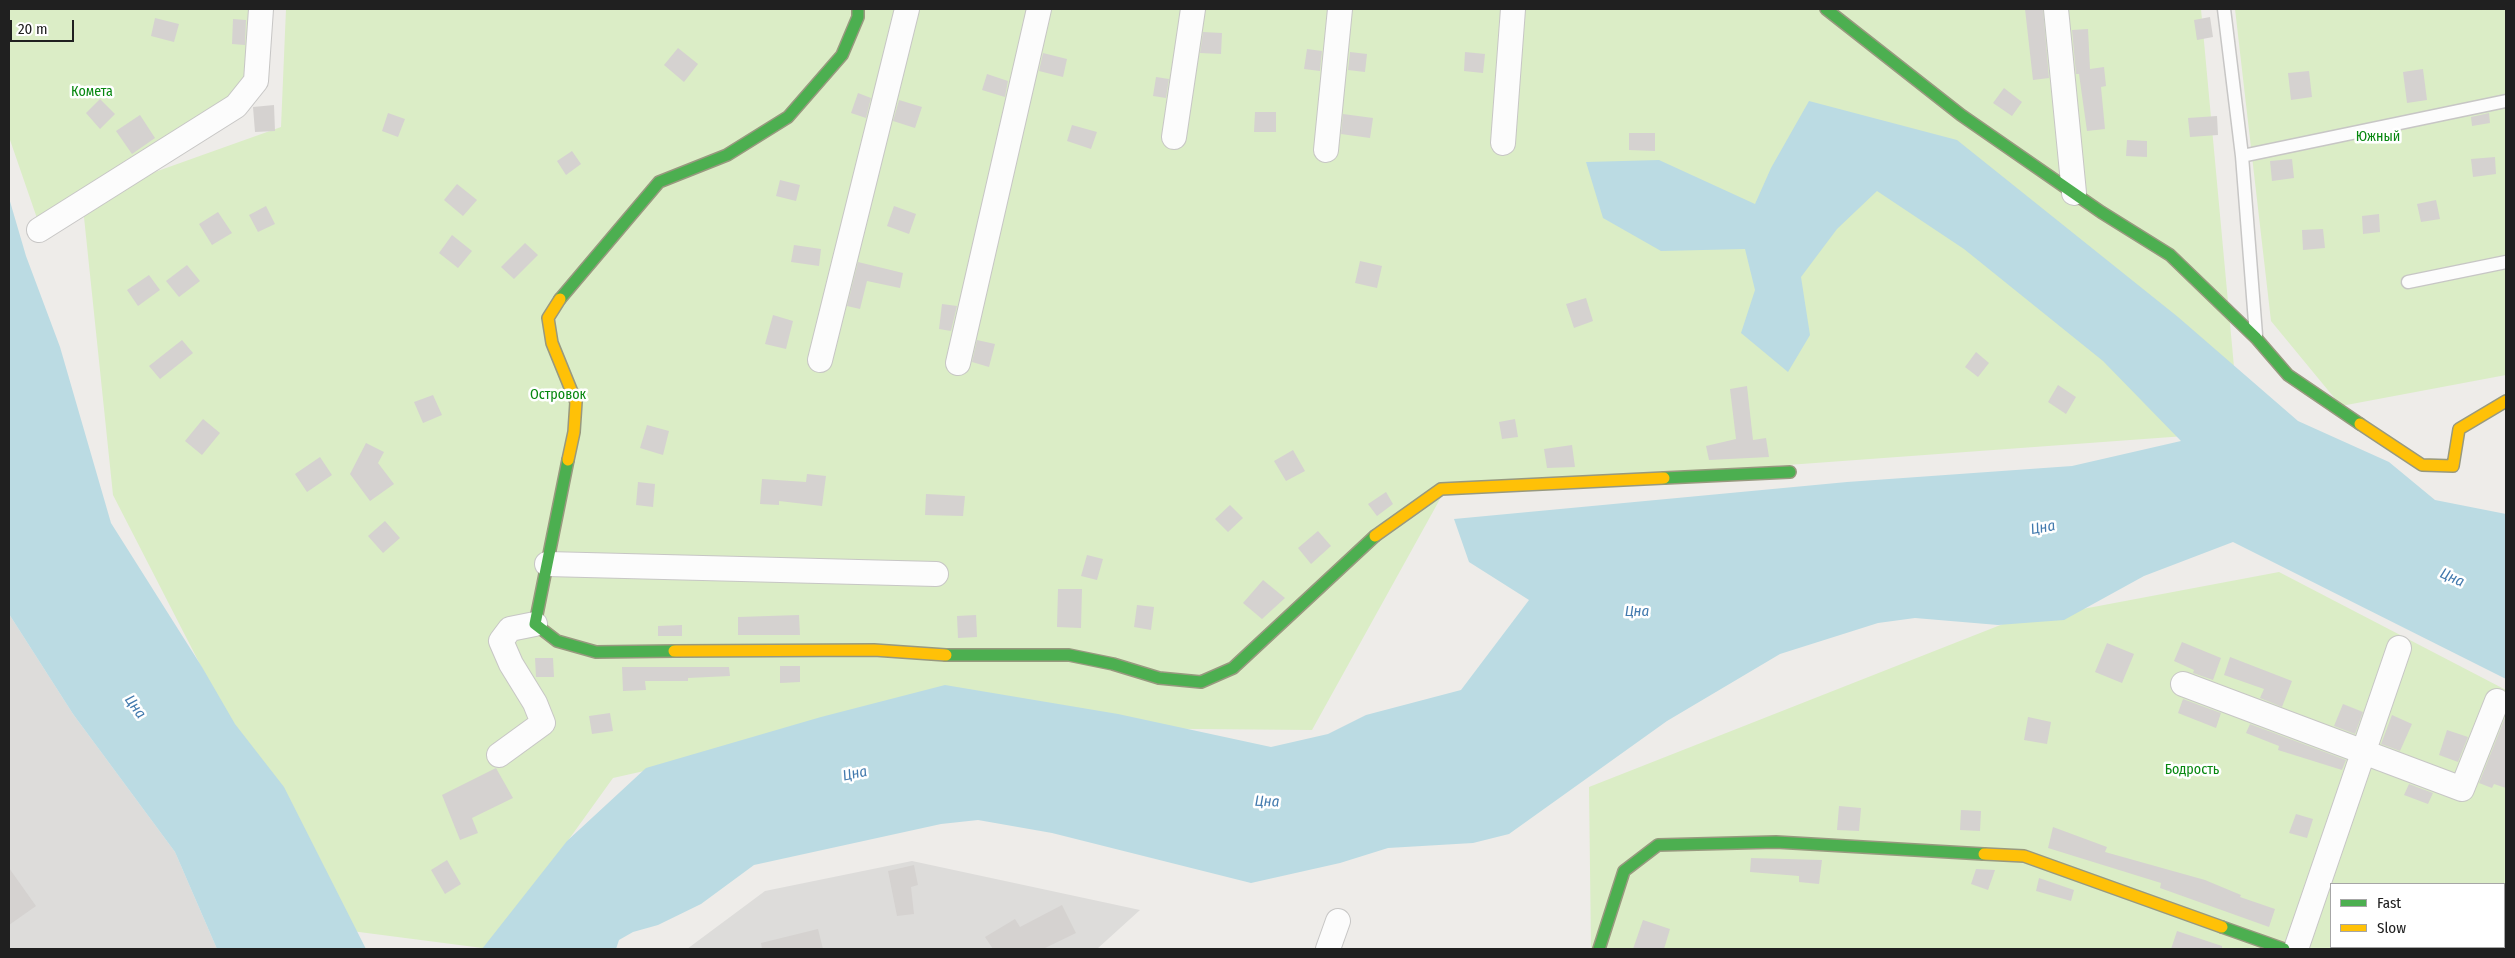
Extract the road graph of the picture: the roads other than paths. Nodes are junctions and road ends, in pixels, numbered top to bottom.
1 (262, 9) edge
2 (858, 9) edge
3 (907, 9) edge
4 (1038, 9) edge
5 (1193, 9) edge
6 (1340, 9) edge
7 (1513, 9) edge
8 (1826, 9) edge
9 (2056, 9) edge
10 (2224, 9) edge
11 (2506, 101) edge
12 (1174, 137) dead end
13 (1503, 143) dead end
14 (1326, 150) dead end
15 (2242, 156) junction
16 (2074, 193) junction
17 (39, 230) dead end
18 (2506, 262) edge
19 (2408, 282) dead end
20 (2256, 338) junction
21 (820, 360) dead end
22 (958, 363) dead end
23 (2506, 401) edge
24 (1790, 472) dead end
25 (547, 564) junction
26 (936, 574) dead end
27 (535, 624) junction
28 (2399, 648) dead end
29 (2182, 684) dead end
30 (2497, 701) dead end
31 (2363, 753) junction
32 (500, 755) dead end
33 (1338, 921) dead end
34 (1328, 949) edge
35 (1599, 949) edge
36 (2284, 949) edge
37 (2296, 949) edge

1 - 17 street
2 - 25 street
3 - 21 street
4 - 22 street
5 - 12 street
6 - 14 street
7 - 13 street
8 - 16 street
9 - 16 street
10 - 15 lane
11 - 15 lane
15 - 20 lane
16 - 20 street
18 - 19 lane
20 - 23 street
24 - 27 street
25 - 26 street
25 - 27 street
27 - 32 street
28 - 31 street
29 - 31 street
30 - 31 street
31 - 37 street
33 - 34 street
35 - 36 street

